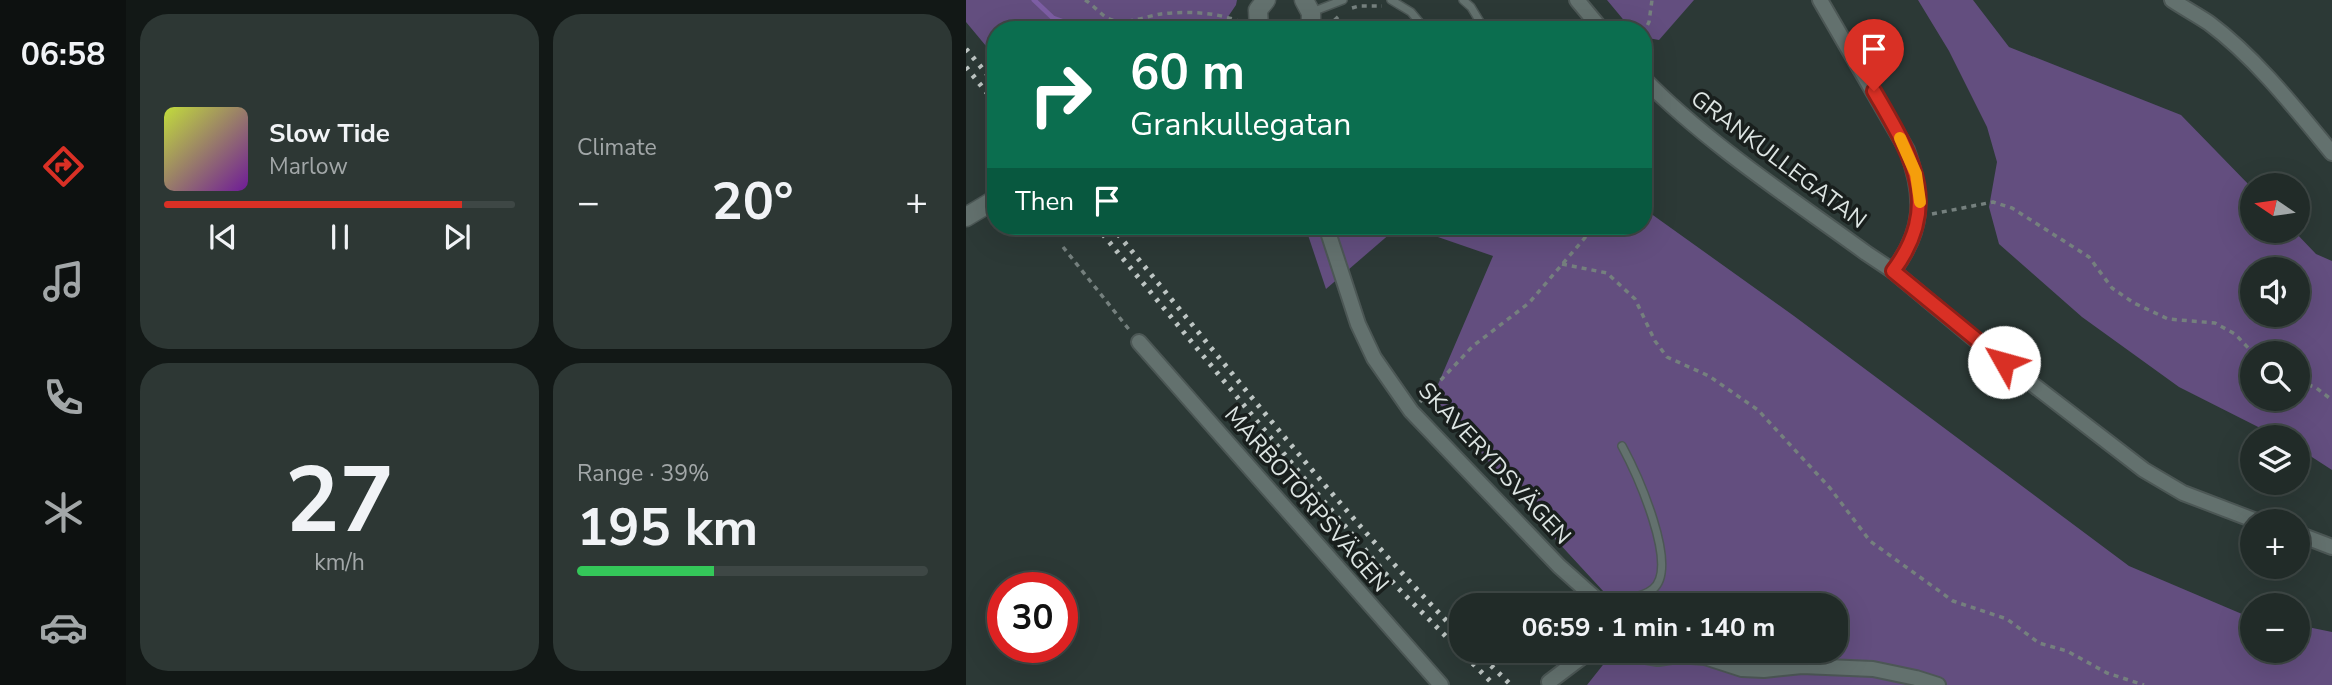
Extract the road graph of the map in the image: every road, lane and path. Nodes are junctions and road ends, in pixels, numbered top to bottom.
1 (1086, 0) edge
2 (1266, 0) edge
3 (1343, 0) edge
4 (1391, 0) edge
5 (1463, 0) edge
6 (1577, 0) edge
7 (1652, 0) edge
8 (1820, 0) edge
9 (2172, 0) edge
10 (1393, 10) dead end
11 (1309, 14) edge
12 (1334, 20) dead end
13 (1238, 21) dead end
14 (1258, 21) edge
15 (1418, 21) edge
16 (1480, 21) edge
17 (1594, 21) edge
18 (1649, 21) edge
19 (1652, 87) edge
20 (2332, 153) edge
21 (987, 204) edge
22 (1919, 214) junction
23 (966, 217) edge
24 (1329, 235) edge
25 (1587, 235) edge
26 (1063, 247) dead end
27 (1562, 264) junction
28 (1893, 271) junction
29 (2242, 341) edge
30 (1139, 342) joint
31 (2310, 386) edge
32 (2332, 400) edge
33 (1411, 411) junction
34 (1622, 446) dead end
35 (2240, 515) edge
36 (2310, 539) edge
37 (2332, 547) edge
38 (1589, 593) edge
39 (1648, 593) edge
40 (1574, 663) edge
41 (1723, 663) edge
42 (1549, 682) dead end
43 (1441, 685) edge
44 (1938, 685) edge
45 (2144, 685) edge

1 - 13 path
2 - 14 street
3 - 11 lane
4 - 15 lane
5 - 16 lane
6 - 17 street
7 - 18 path
8 - 22 street
9 - 20 street
10 - 12 path
19 - 28 street, GRANKULLEGATAN
21 - 23 street
22 - 28 street
22 - 29 path
24 - 33 street, SKAVERYDSVÄGEN
25 - 27 path
26 - 30 path
27 - 33 path
27 - 45 path
28 - 35 street, GRANKULLEGATAN
30 - 43 street, MARBOTORPSVÄGEN
31 - 32 path
33 - 38 street, SKAVERYDSVÄGEN
34 - 39 lane
36 - 37 street
40 - 42 street
41 - 44 street

